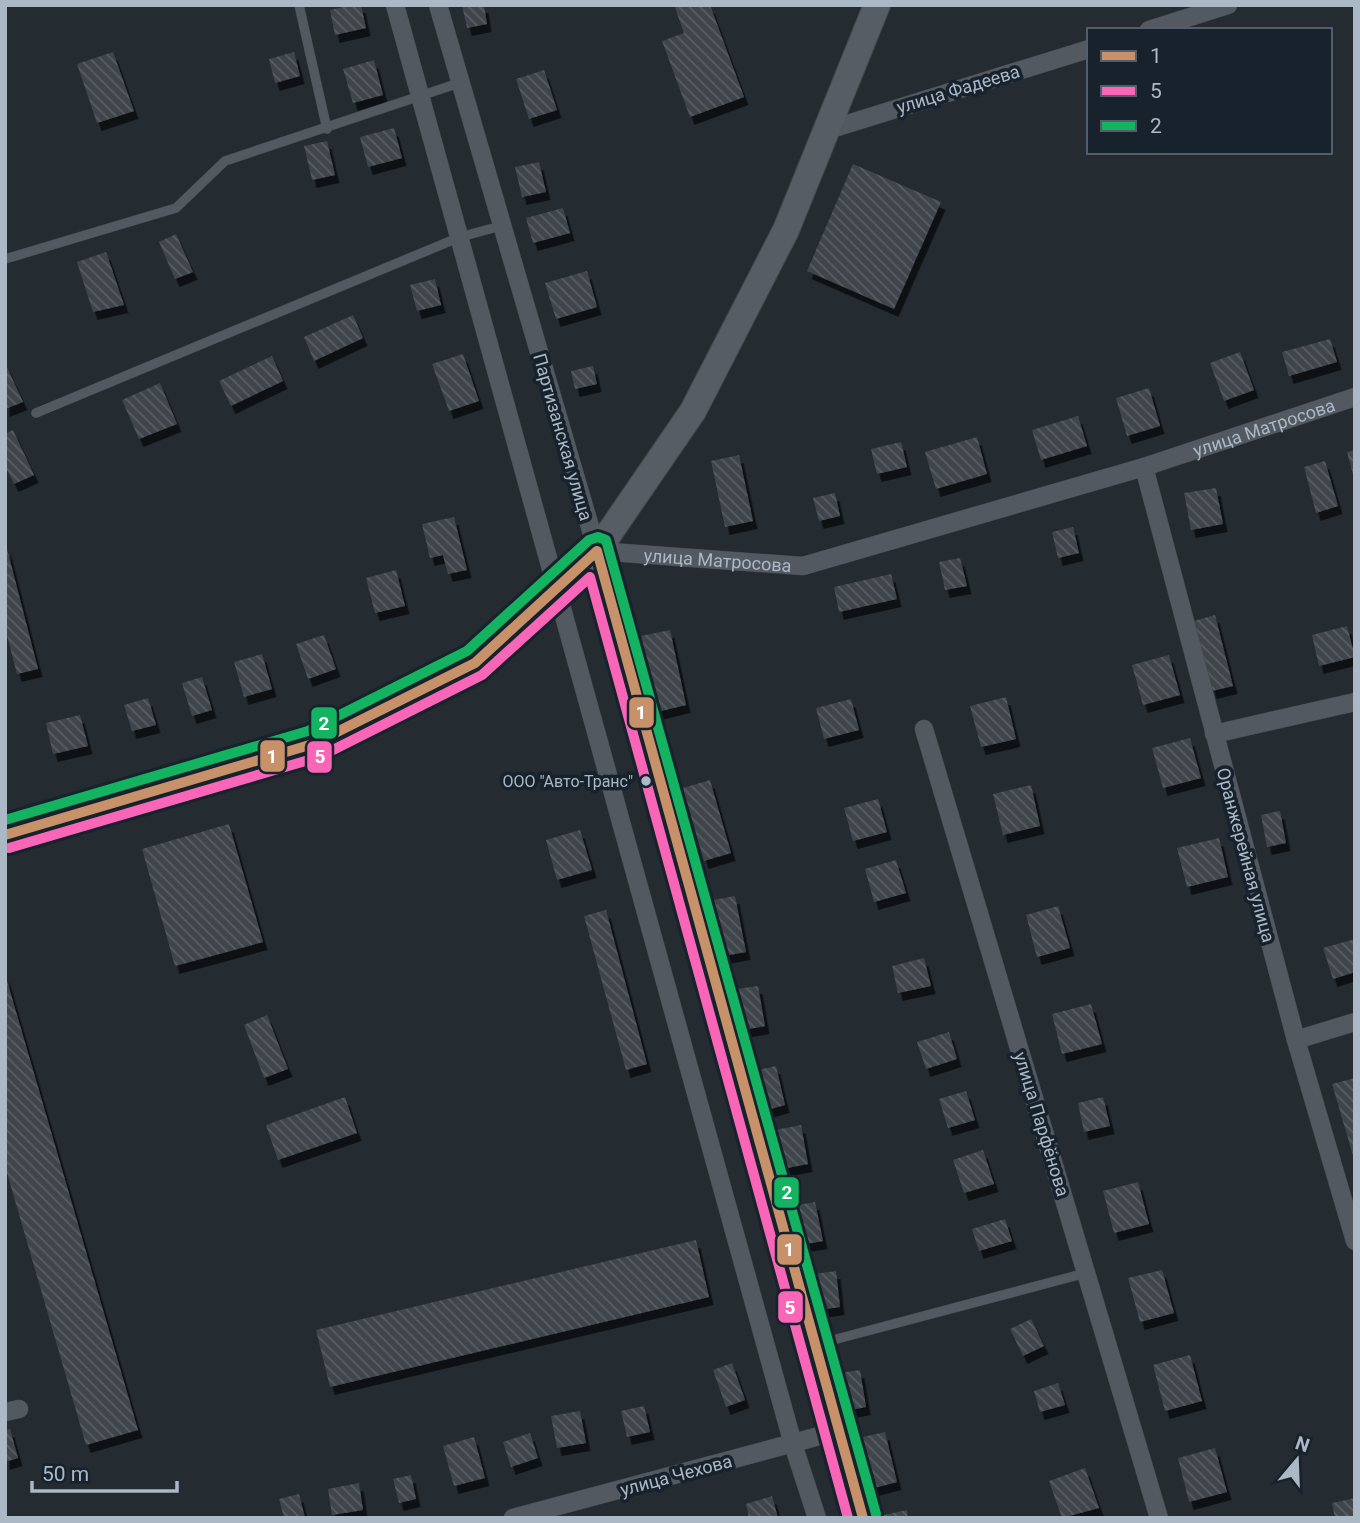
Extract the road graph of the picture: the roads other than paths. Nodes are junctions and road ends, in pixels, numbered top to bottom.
1 (299, 5) edge
2 (395, 5) edge
3 (438, 5) edge
4 (877, 5) edge
5 (1228, 5) edge
6 (1155, 28) edge
7 (1087, 50) edge
8 (459, 83) junction
9 (420, 96) junction
10 (327, 129) junction
11 (828, 130) junction
12 (501, 226) junction
13 (460, 237) junction
14 (5, 258) edge
15 (1355, 397) edge
16 (36, 413) dead end
17 (1144, 467) junction
18 (597, 551) junction
19 (557, 586) junction
20 (1355, 702) edge
21 (924, 729) dead end
22 (1214, 734) junction
23 (5, 835) edge
24 (1355, 1021) edge
25 (1296, 1040) junction
26 (1355, 1241) edge
27 (1086, 1273) junction
28 (814, 1345) junction
29 (838, 1431) junction
30 (793, 1444) junction
31 (513, 1518) edge
32 (817, 1518) edge
33 (863, 1518) edge
34 (1159, 1518) edge

1 - 10 lane
2 - 9 street
3 - 8 street, Партизанская улица
4 - 11 main road
5 - 6 street
7 - 11 street, улица Фадеева
8 - 9 lane
8 - 12 street, Партизанская улица
9 - 10 lane
9 - 13 street
10 - 14 lane
11 - 18 main road
12 - 13 lane
12 - 18 street, Партизанская улица
13 - 16 lane
13 - 19 street
15 - 17 street, улица Матросова
17 - 18 street, улица Матросова
17 - 22 street, Оранжерейная улица
18 - 19 main road
18 - 28 street, Партизанская улица
19 - 23 main road
19 - 30 street
20 - 22 street
21 - 27 street, улица Парфёнова
22 - 25 street, Оранжерейная улица
24 - 25 street
25 - 26 street, Оранжерейная улица
27 - 28 lane
27 - 34 street, улица Парфёнова
28 - 29 street, Партизанская улица
29 - 30 street, улица Чехова
29 - 33 street, Партизанская улица
30 - 31 street, улица Чехова
30 - 32 street

